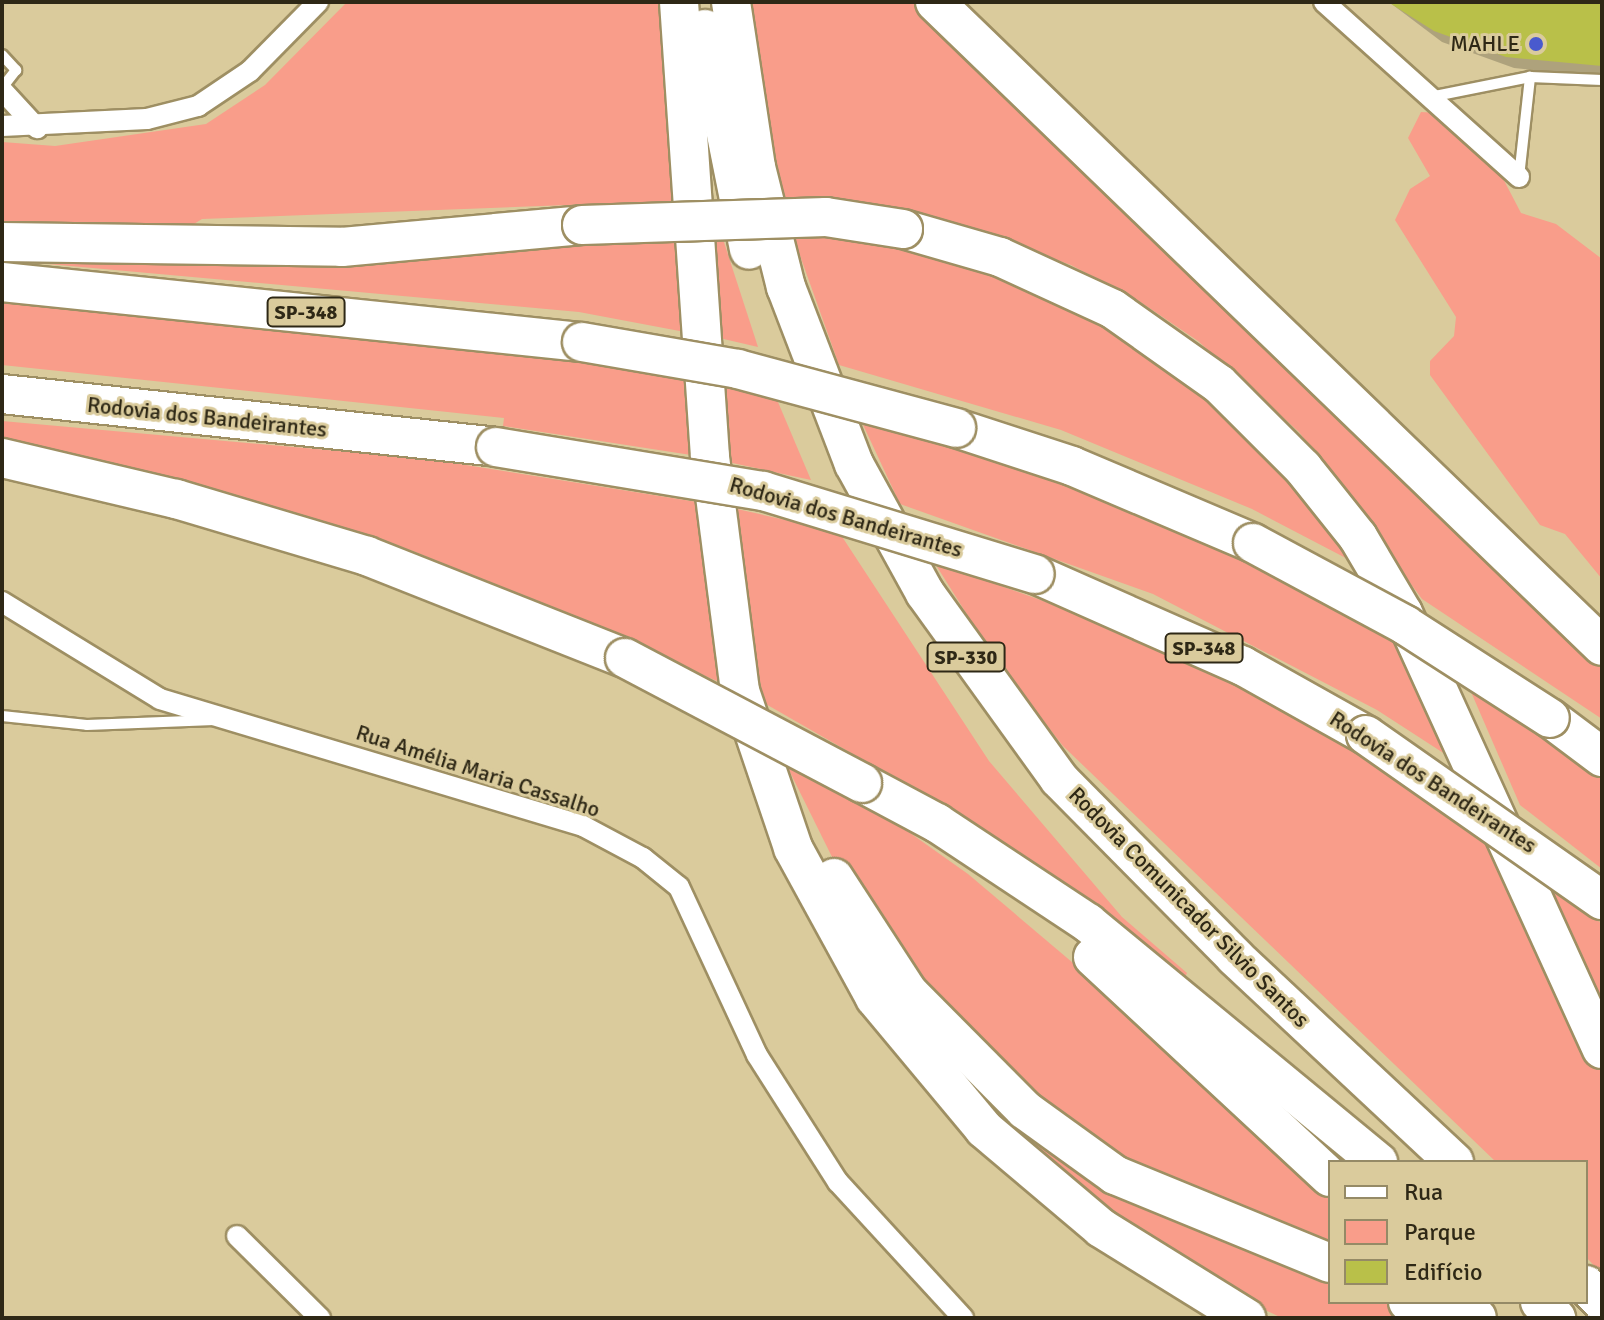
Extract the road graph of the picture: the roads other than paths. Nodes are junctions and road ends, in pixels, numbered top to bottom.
1 (318, 2) edge
2 (679, 2) edge
3 (702, 2) edge
4 (731, 2) edge
5 (935, 2) edge
6 (1324, 2) edge
7 (3, 59) edge
8 (1530, 77) junction
9 (1602, 80) edge
10 (2, 89) edge
11 (1428, 97) junction
12 (2, 126) edge
13 (37, 128) junction
14 (1519, 177) joint
15 (2, 242) edge
16 (2, 282) edge
17 (2, 394) edge
18 (2, 458) edge
19 (1506, 557) junction
20 (2, 602) edge
21 (729, 604) junction
22 (1602, 617) edge
23 (1602, 646) edge
24 (2, 716) edge
25 (224, 718) junction
26 (1602, 757) edge
27 (865, 785) junction
28 (1602, 900) edge
29 (1602, 1049) edge
30 (1376, 1160) edge
31 (1413, 1160) edge
32 (1452, 1160) edge
33 (1328, 1175) edge
34 (237, 1236) dead end
35 (1328, 1262) edge
36 (1588, 1287) edge
37 (1602, 1302) edge
38 (1411, 1304) edge
39 (1462, 1304) edge
40 (320, 1318) edge
41 (963, 1318) edge
42 (1246, 1318) edge
43 (1435, 1318) edge
44 (1477, 1318) edge

1 - 13 street
2 - 21 highway
3 - 31 highway, Rodovia Comunicador Silvio Santos / SP-330
4 - 32 highway, Rodovia Comunicador Silvio Santos / SP-330
5 - 19 highway
6 - 11 street
7 - 10 lane
8 - 9 lane
8 - 11 lane
8 - 14 lane
10 - 13 street
11 - 14 street
12 - 13 street
15 - 29 highway, bridge
16 - 26 highway, SP-348, bridge
17 - 28 highway, Rodovia dos Bandeirantes / SP-348, bridge
18 - 27 highway, bridge
19 - 22 street
19 - 23 highway
20 - 25 street, Rua Amélia Maria Cassalho
21 - 35 highway
21 - 42 highway
24 - 25 lane
25 - 41 street, Rua Amélia Maria Cassalho
27 - 30 highway
27 - 33 highway
34 - 40 street
36 - 37 highway
38 - 43 highway
39 - 44 highway

